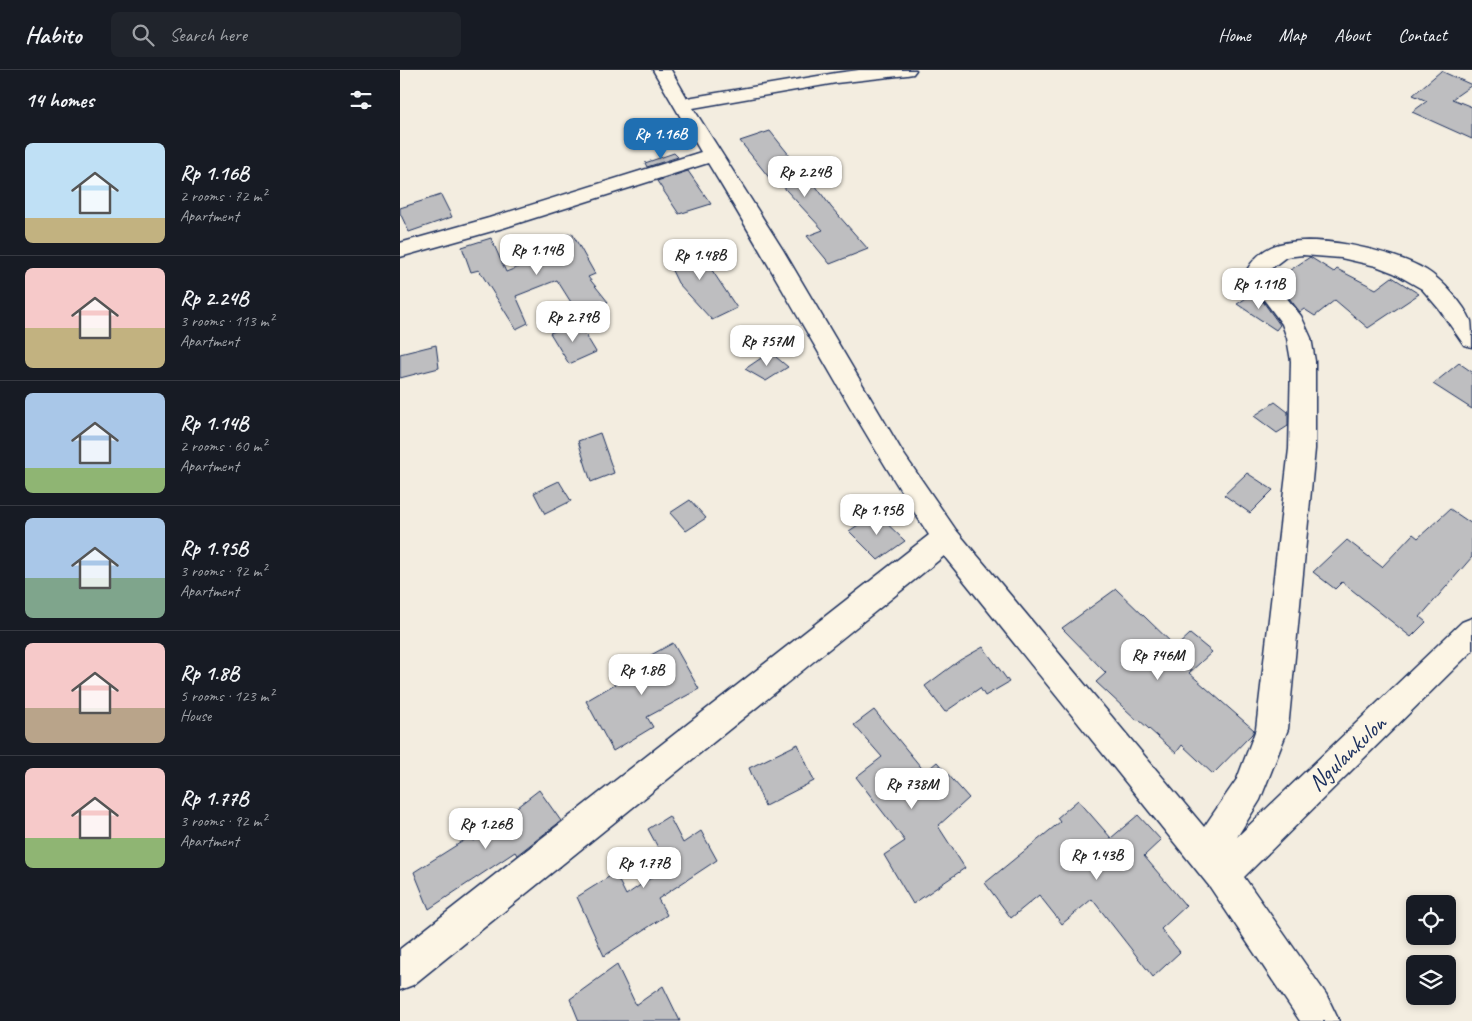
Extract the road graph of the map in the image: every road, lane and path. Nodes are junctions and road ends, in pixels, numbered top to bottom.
1 (662, 70) edge
2 (907, 70) edge
3 (682, 104) junction
4 (713, 155) junction
5 (400, 250) edge
6 (1472, 339) edge
7 (946, 538) junction
8 (1472, 631) edge
9 (1214, 865) junction
10 (400, 972) edge
11 (1320, 1021) edge

1 - 3 street
2 - 3 street
3 - 4 street
4 - 5 street
4 - 7 street
6 - 9 street
7 - 9 street
7 - 10 street
8 - 9 street, Ngulankulon
9 - 11 street

